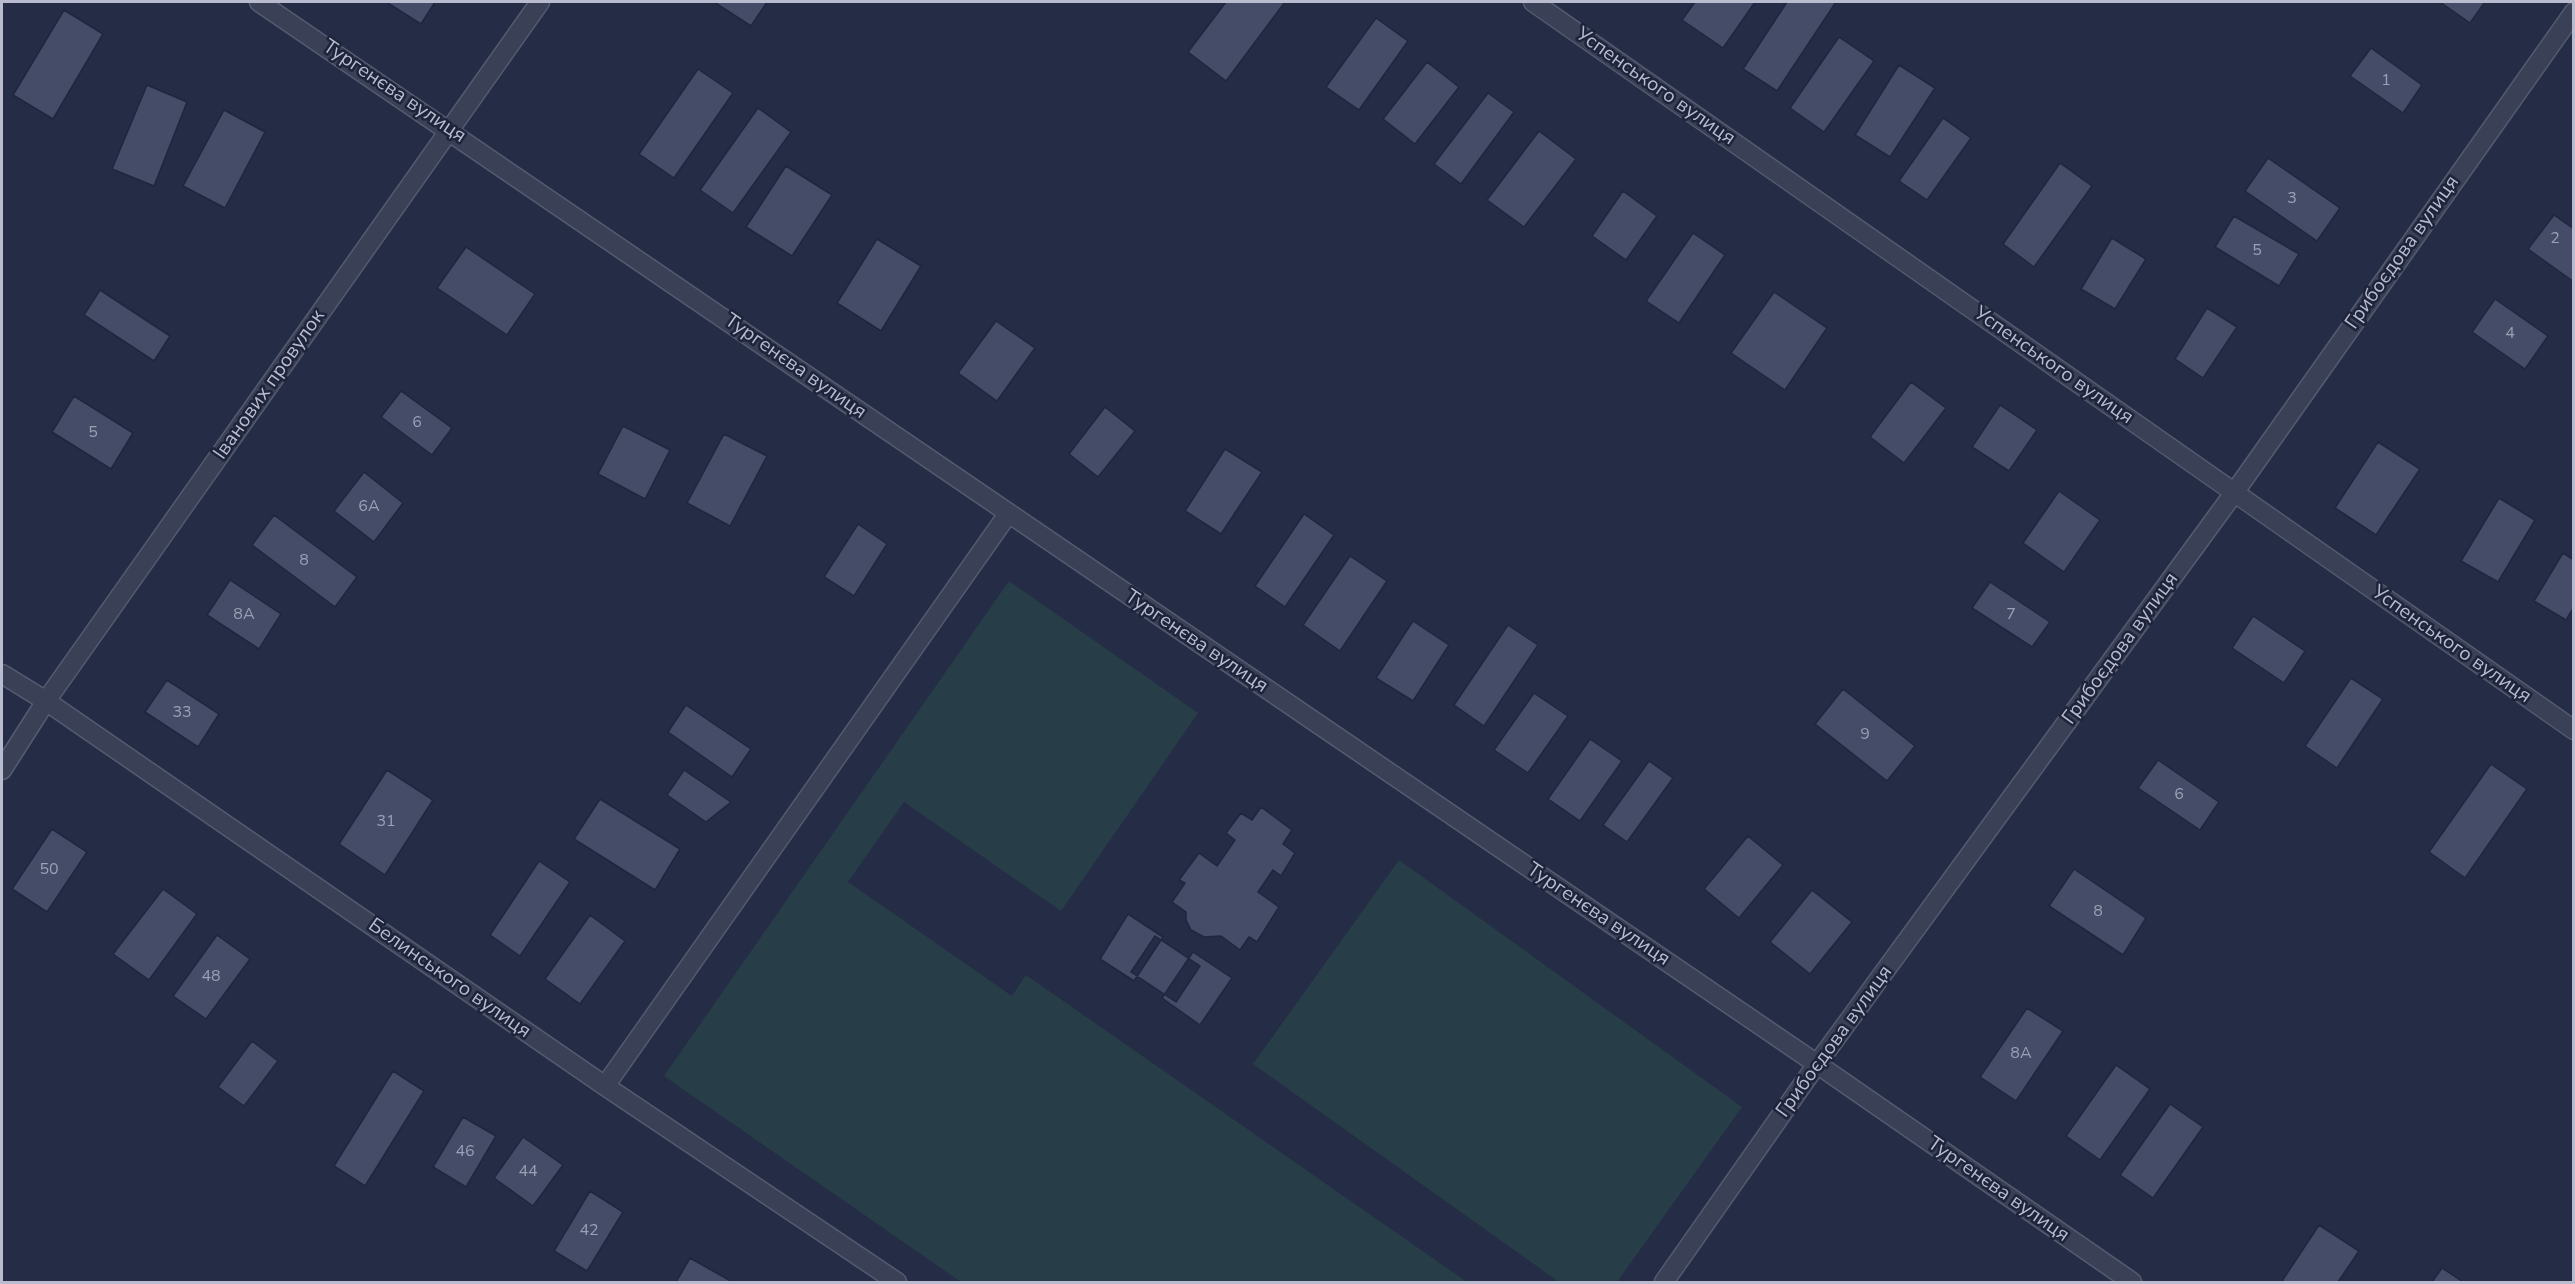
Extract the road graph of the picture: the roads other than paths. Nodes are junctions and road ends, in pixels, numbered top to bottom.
1 (259, 2) edge
2 (540, 2) edge
3 (1533, 2) edge
4 (2574, 12) edge
5 (450, 130) junction
6 (2234, 493) junction
7 (1008, 514) junction
8 (2, 674) edge
9 (46, 701) junction
10 (2574, 730) edge
11 (2, 770) edge
12 (1817, 1064) junction
13 (605, 1086) junction
14 (897, 1282) edge
15 (1664, 1282) edge
16 (2132, 1282) edge

1 - 5 street, Тургенєва вулиця
2 - 5 street, Іванових провулок
3 - 6 street, Успенського вулиця
4 - 6 street, Грибоєдова вулиця
5 - 7 street, Тургенєва вулиця
5 - 9 street, Іванових провулок
6 - 10 street, Успенського вулиця
6 - 12 street, Грибоєдова вулиця
7 - 12 street, Тургенєва вулиця
7 - 13 street
8 - 9 street, Белинського вулиця
9 - 11 street, Іванових провулок
9 - 13 street, Белинського вулиця
12 - 15 street, Грибоєдова вулиця
12 - 16 street, Тургенєва вулиця
13 - 14 street, Белинського вулиця

